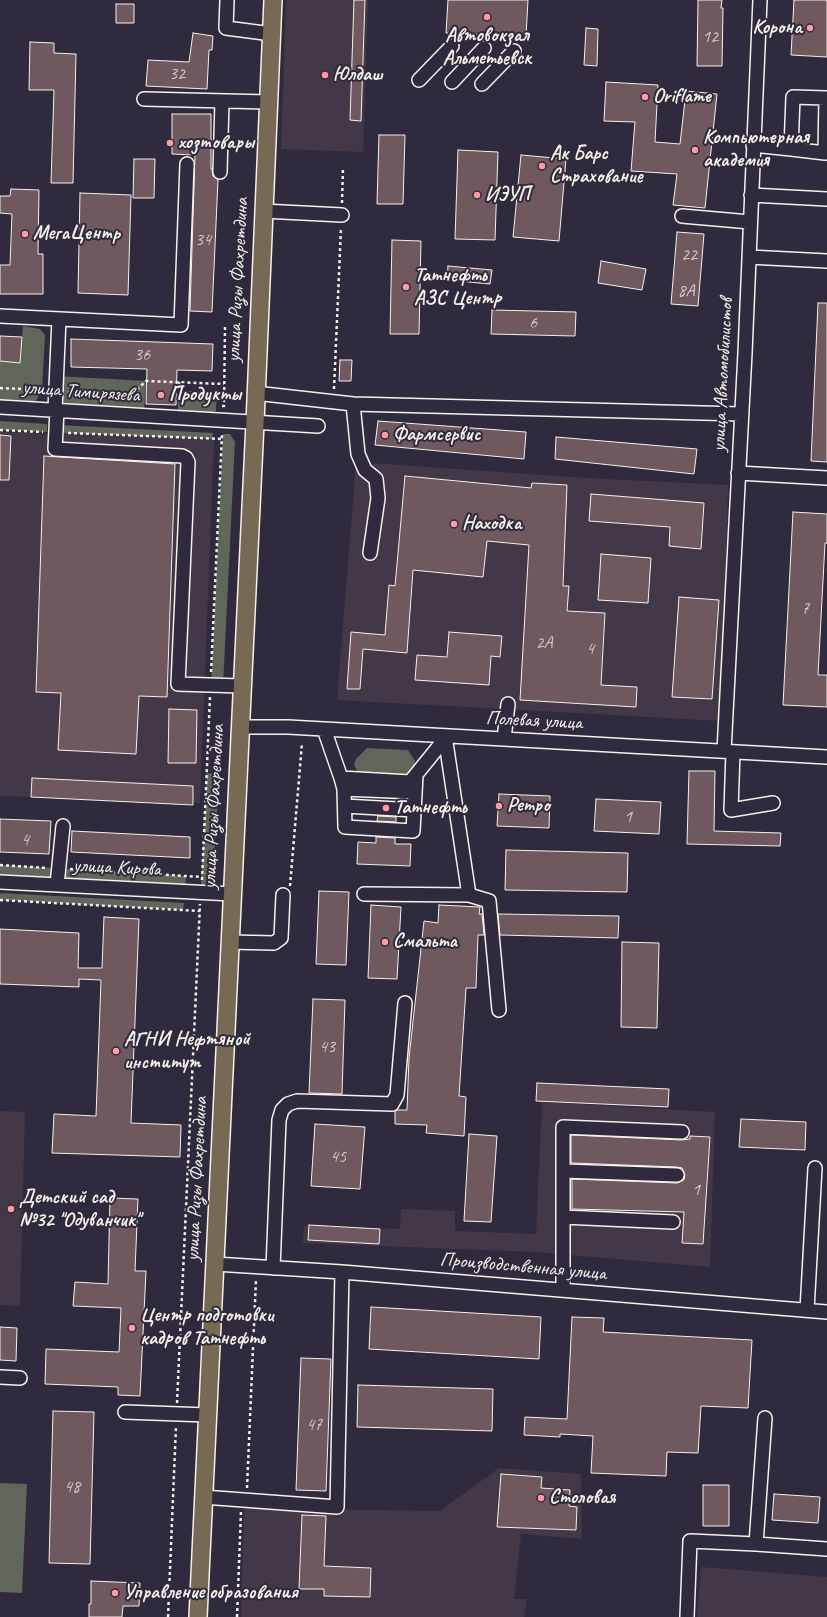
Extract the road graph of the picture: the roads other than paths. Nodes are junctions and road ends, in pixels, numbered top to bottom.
1 (227, 0) edge
2 (273, 0) edge
3 (760, 0) edge
4 (272, 34) junction
5 (452, 46) dead end
6 (484, 48) dead end
7 (514, 51) dead end
8 (418, 80) dead end
9 (452, 82) dead end
10 (482, 84) dead end
11 (144, 99) dead end
12 (222, 101) junction
13 (268, 102) junction
14 (754, 145) junction
15 (791, 149) junction
16 (187, 164) dead end
17 (220, 172) dead end
18 (751, 195) junction
19 (827, 199) edge
20 (263, 211) junction
21 (342, 215) road end
22 (682, 216) dead end
23 (750, 222) junction
24 (749, 257) junction
25 (827, 261) edge
26 (0, 316) edge
27 (59, 319) junction
28 (255, 394) junction
29 (353, 404) junction
30 (0, 407) edge
31 (56, 410) junction
32 (742, 414) junction
33 (254, 423) junction
34 (318, 426) dead end
35 (738, 473) junction
36 (827, 478) edge
37 (370, 553) dead end
38 (241, 686) junction
39 (508, 704) dead end
40 (239, 727) junction
41 (324, 729) junction
42 (445, 738) junction
43 (504, 739) junction
44 (729, 752) junction
45 (827, 757) edge
46 (416, 775) junction
47 (342, 784) junction
48 (415, 792) junction
49 (773, 803) dead end
50 (345, 806) junction
51 (414, 810) junction
52 (62, 826) dead end
53 (0, 882) edge
54 (57, 885) junction
55 (232, 894) junction
56 (283, 894) road end
57 (364, 894) dead end
58 (469, 895) junction
59 (229, 942) junction
60 (405, 1004) dead end
61 (499, 1010) dead end
62 (682, 1132) dead end
63 (815, 1168) dead end
64 (563, 1171) junction
65 (677, 1175) dead end
66 (563, 1217) junction
67 (673, 1222) dead end
68 (215, 1264) junction
69 (273, 1268) junction
70 (342, 1272) junction
71 (563, 1290) junction
72 (807, 1310) junction
73 (827, 1312) edge
74 (0, 1377) edge
75 (20, 1378) dead end
76 (125, 1412) dead end
77 (207, 1415) junction
78 (765, 1418) dead end
79 (203, 1497) junction
80 (756, 1544) junction
81 (827, 1549) edge
82 (198, 1617) edge
83 (687, 1617) edge

1 - 4 street
2 - 4 main road, улица Ризы Фахретдина
3 - 14 street, улица Автомобилистов
4 - 13 main road, улица Ризы Фахретдина
5 - 8 street
6 - 9 street
7 - 10 street
11 - 12 street
12 - 13 street
12 - 17 street
13 - 20 main road, улица Ризы Фахретдина
14 - 15 street
14 - 18 street, улица Автомобилистов
15 - 15 street
16 - 27 street
18 - 19 street
18 - 23 street, улица Автомобилистов
20 - 21 street
20 - 28 main road, улица Ризы Фахретдина
22 - 23 street
23 - 24 street, улица Автомобилистов
24 - 25 street
24 - 32 street, улица Автомобилистов
26 - 27 street
27 - 31 street
28 - 29 street
28 - 33 main road, улица Ризы Фахретдина
29 - 32 street
29 - 37 street
30 - 31 street, улица Тимирязева
31 - 33 street, улица Тимирязева
31 - 38 street
32 - 35 street, улица Автомобилистов
33 - 34 street, улица Тимирязева
33 - 38 main road, улица Ризы Фахретдина
35 - 36 street
35 - 44 street, улица Автомобилистов
38 - 40 main road, улица Ризы Фахретдина
39 - 43 street
40 - 41 street, Полевая улица
40 - 55 main road, улица Ризы Фахретдина
41 - 42 street, Полевая улица
41 - 47 street
42 - 43 street, Полевая улица
42 - 46 street
42 - 58 street
43 - 44 street, Полевая улица
44 - 45 street, Полевая улица
44 - 49 street, улица Автомобилистов
46 - 47 street
46 - 48 street
47 - 48 street
47 - 50 street
48 - 51 street
50 - 51 street
50 - 51 street
52 - 54 street
53 - 54 street, улица Кирова
54 - 55 street, улица Кирова
55 - 59 main road, улица Ризы Фахретдина
56 - 59 street
57 - 58 street
58 - 61 street
59 - 68 main road, улица Ризы Фахретдина
60 - 69 street
62 - 64 street
63 - 72 street
64 - 65 street
64 - 66 street
66 - 67 street
66 - 71 street
68 - 69 street, Производственная улица
68 - 77 main road, улица Ризы Фахретдина
69 - 70 street, Производственная улица
70 - 71 street, Производственная улица
70 - 79 street
71 - 72 street, Производственная улица
72 - 73 street, Производственная улица
74 - 75 street
76 - 77 street
77 - 79 main road, улица Ризы Фахретдина
78 - 80 street
79 - 82 main road, улица Ризы Фахретдина
80 - 81 street
80 - 83 street

